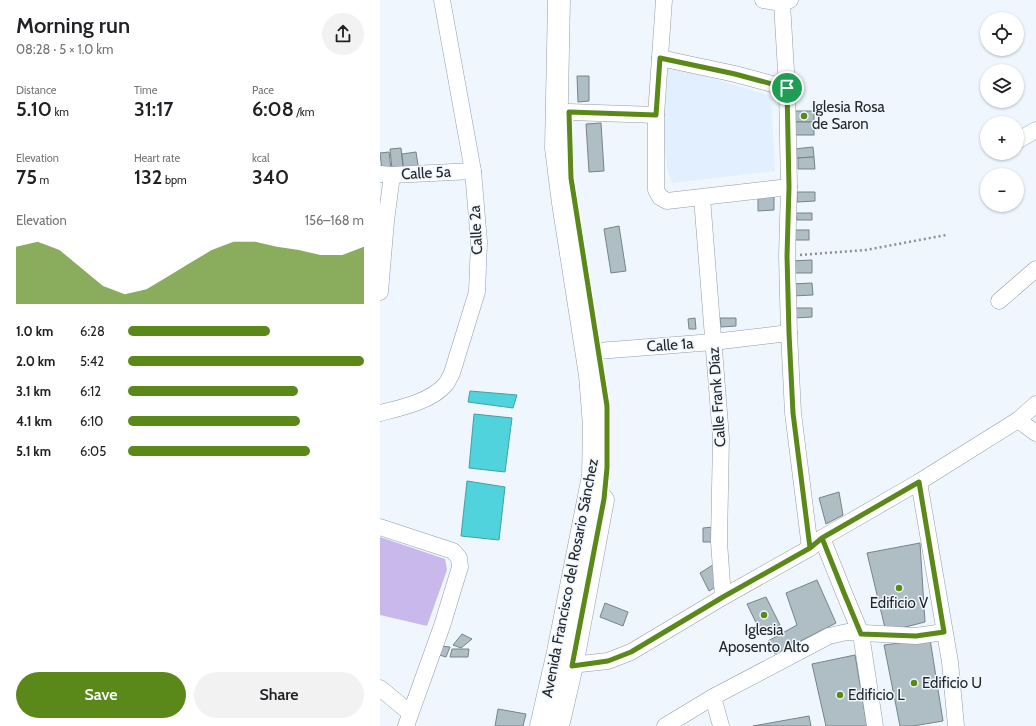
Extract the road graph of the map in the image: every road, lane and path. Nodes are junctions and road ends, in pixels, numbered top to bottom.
1 (442, 0) edge
2 (559, 0) edge
3 (572, 0) edge
4 (664, 0) edge
5 (762, 0) edge
6 (785, 1) edge
7 (660, 58) junction
8 (787, 88) junction
9 (569, 112) junction
10 (656, 115) junction
11 (1036, 130) edge
12 (1024, 137) edge
13 (472, 171) junction
14 (386, 174) edge
15 (789, 187) junction
16 (702, 198) junction
17 (946, 235) dead end
18 (787, 256) junction
19 (1036, 269) edge
20 (380, 292) edge
21 (1000, 301) dead end
22 (789, 333) junction
23 (713, 342) junction
24 (598, 351) junction
25 (1036, 404) edge
26 (380, 413) edge
27 (1018, 420) junction
28 (1036, 433) edge
29 (919, 482) junction
30 (380, 527) edge
31 (816, 543) junction
32 (723, 597) junction
33 (944, 632) junction
34 (861, 634) junction
35 (563, 666) junction
36 (380, 688) edge
37 (713, 697) junction
38 (408, 720) edge
39 (541, 726) edge
40 (558, 726) edge
41 (665, 726) edge
42 (721, 726) edge
43 (875, 726) edge
44 (956, 726) edge

1 - 13 street, Calle 2a
2 - 35 main road, Avenida Francisco del Rosario Sánchez
3 - 9 main road, Avenida Francisco del Rosario Sánchez
4 - 7 street
5 - 6 street
6 - 8 street
7 - 8 street
7 - 10 street
8 - 15 street
9 - 10 street
9 - 24 main road, Avenida Francisco del Rosario Sánchez
10 - 16 street
11 - 12 street
13 - 14 street, Calle 5a
13 - 26 street, Calle 2a
14 - 20 street
15 - 16 street
15 - 18 street
16 - 23 street, Calle Frank Díaz
17 - 18 path
18 - 22 street
19 - 21 street
22 - 23 street, Calle 1a
22 - 31 street
23 - 24 street, Calle 1a
23 - 32 street, Calle Frank Díaz
24 - 35 main road, Avenida Francisco del Rosario Sánchez
25 - 27 street
27 - 28 street
27 - 29 street
29 - 31 street
29 - 33 street
30 - 38 street
31 - 32 street
31 - 34 street
32 - 35 street
33 - 34 street
33 - 44 street
34 - 37 street
34 - 43 street
35 - 39 main road, Avenida Francisco del Rosario Sánchez
35 - 40 main road, Avenida Francisco del Rosario Sánchez
36 - 38 street
37 - 41 street
37 - 42 street

